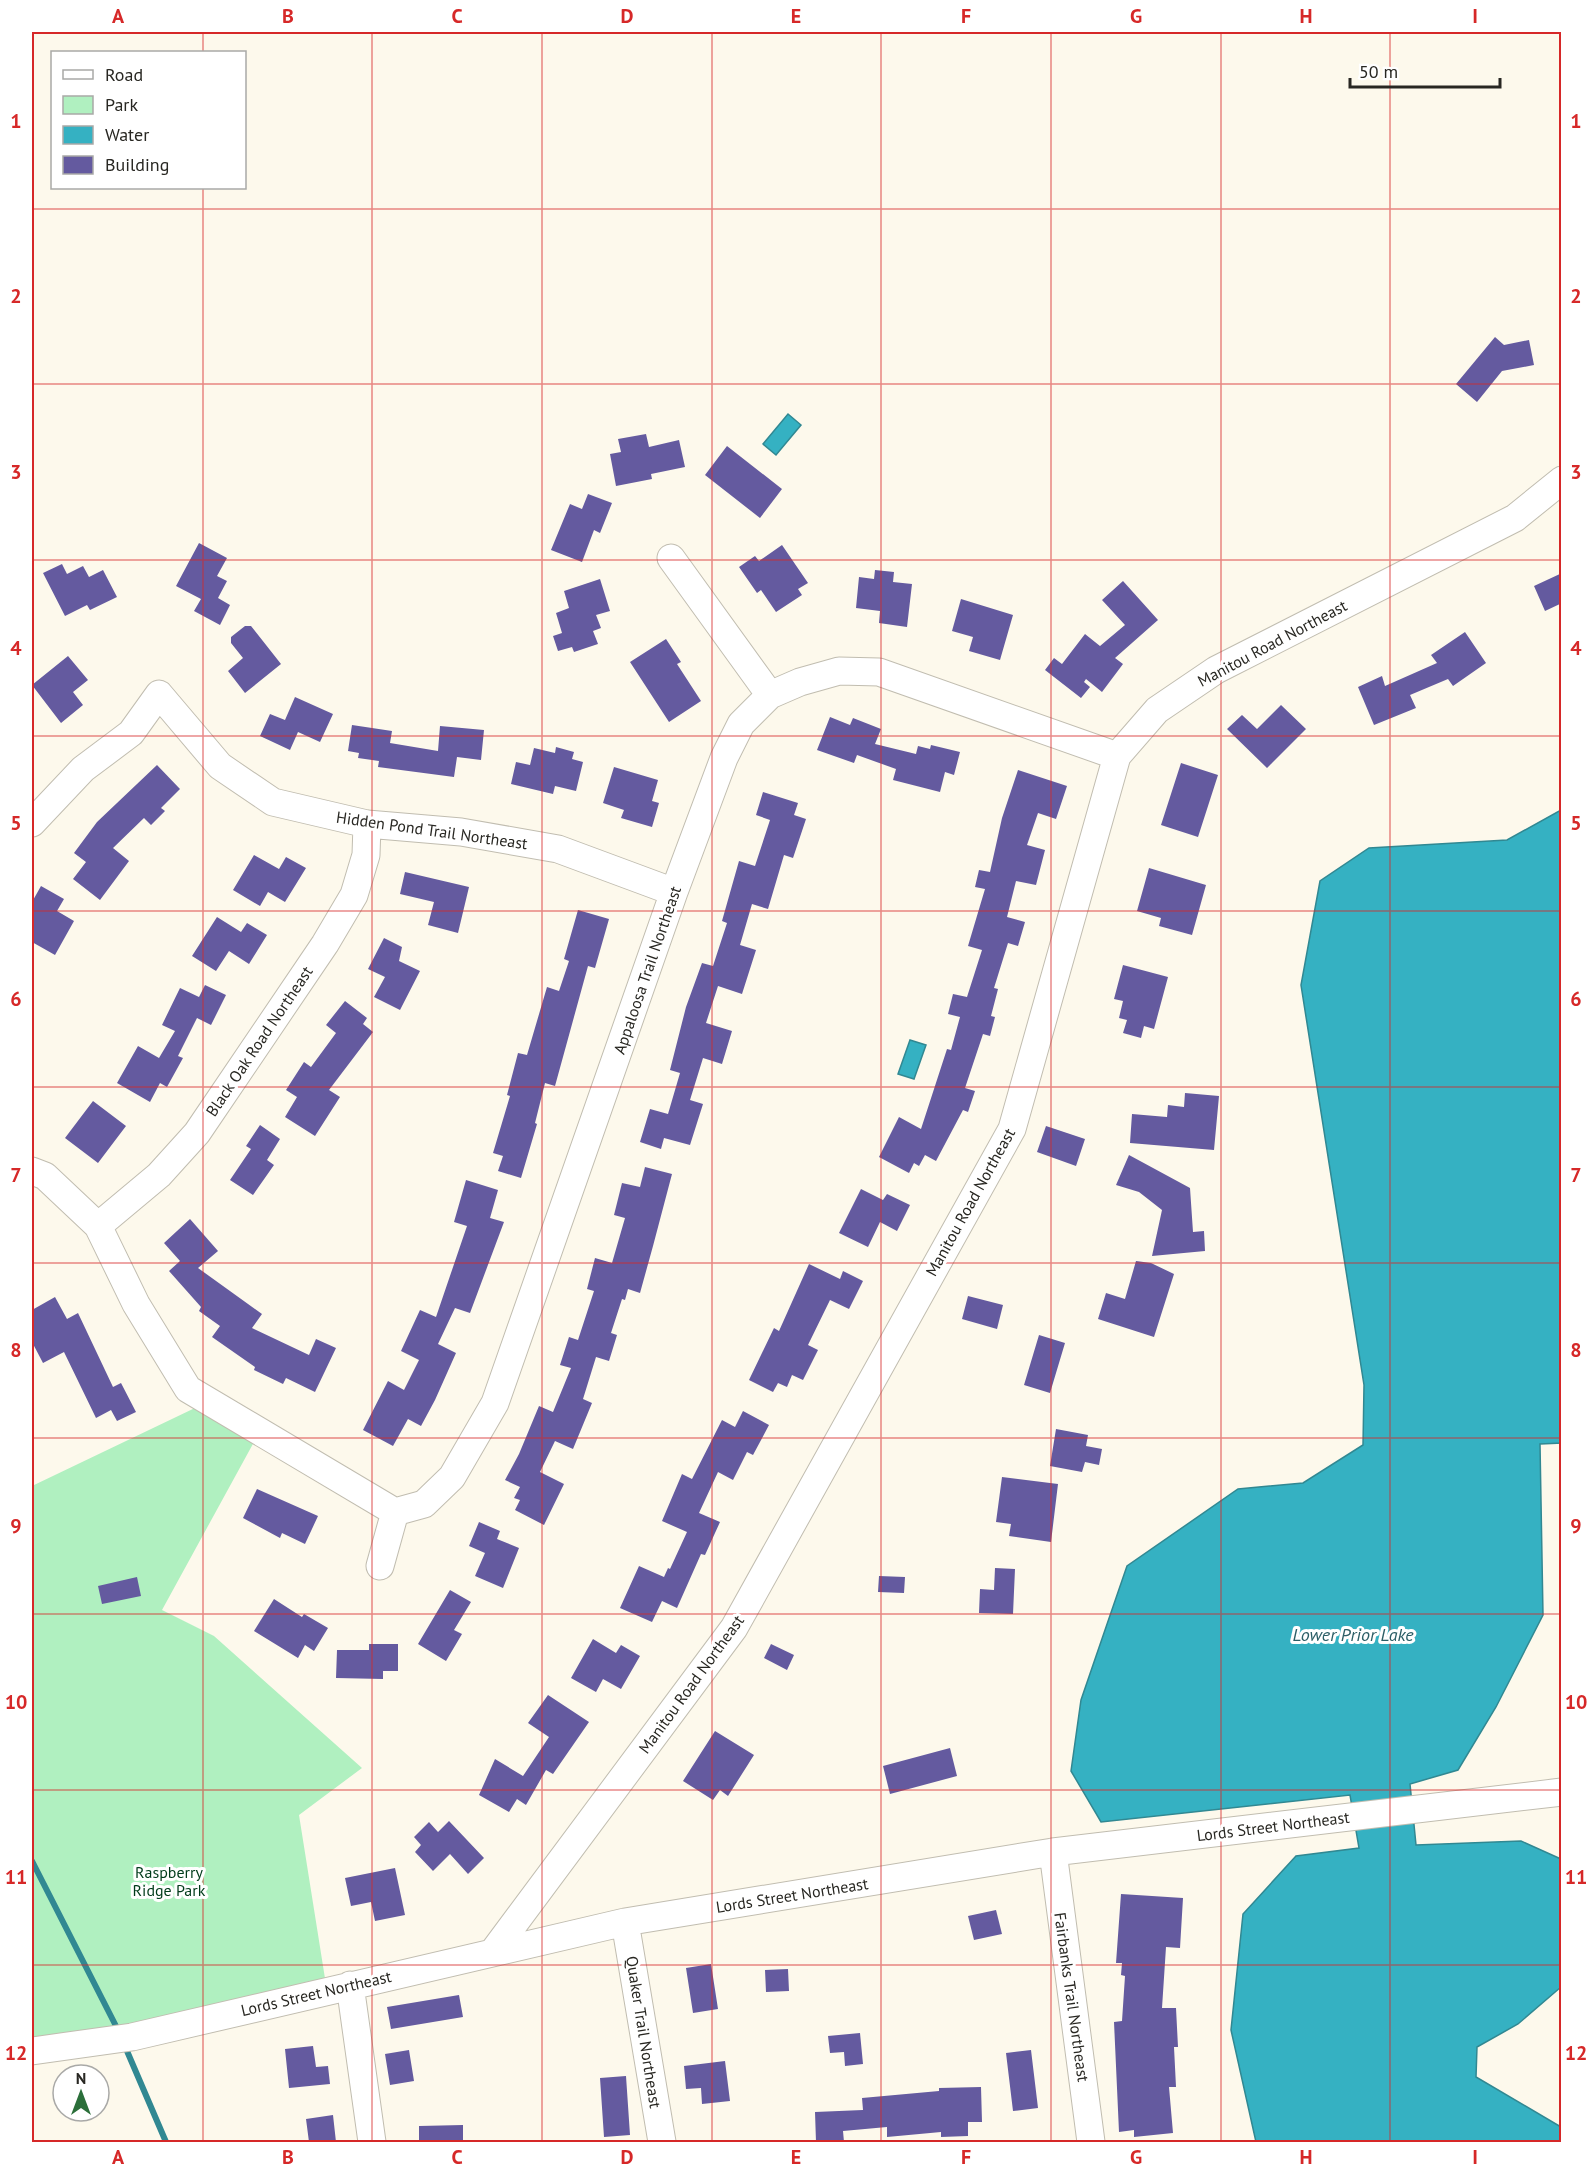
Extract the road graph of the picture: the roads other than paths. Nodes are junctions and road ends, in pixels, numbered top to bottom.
1 (1562, 480) edge
2 (671, 558) dead end
3 (770, 695) junction
4 (1117, 756) junction
5 (32, 823) edge
6 (367, 824) junction
7 (674, 892) junction
8 (32, 1171) edge
9 (98, 1226) junction
10 (395, 1512) junction
11 (380, 1566) dead end
12 (1562, 1792) edge
13 (1053, 1852) junction
14 (626, 1922) junction
15 (493, 1952) junction
16 (350, 1985) junction
17 (32, 2050) edge
18 (372, 2142) edge
19 (662, 2142) edge
20 (1091, 2142) edge

1 - 4 street, Manitou Road Northeast
2 - 3 street
3 - 4 street, Appaloosa Trail Northeast
3 - 7 street, Appaloosa Trail Northeast
4 - 15 street, Manitou Road Northeast
5 - 6 street, Hidden Pond Trail Northeast
6 - 7 street, Hidden Pond Trail Northeast
6 - 9 street, Black Oak Road Northeast
7 - 10 street, Appaloosa Trail Northeast
8 - 9 street
9 - 10 street
10 - 11 street
12 - 13 street, Lords Street Northeast
13 - 14 street, Lords Street Northeast
13 - 20 street, Fairbanks Trail Northeast
14 - 15 street, Lords Street Northeast
14 - 19 street, Quaker Trail Northeast
15 - 16 street, Lords Street Northeast
16 - 17 street, Lords Street Northeast
16 - 18 street

